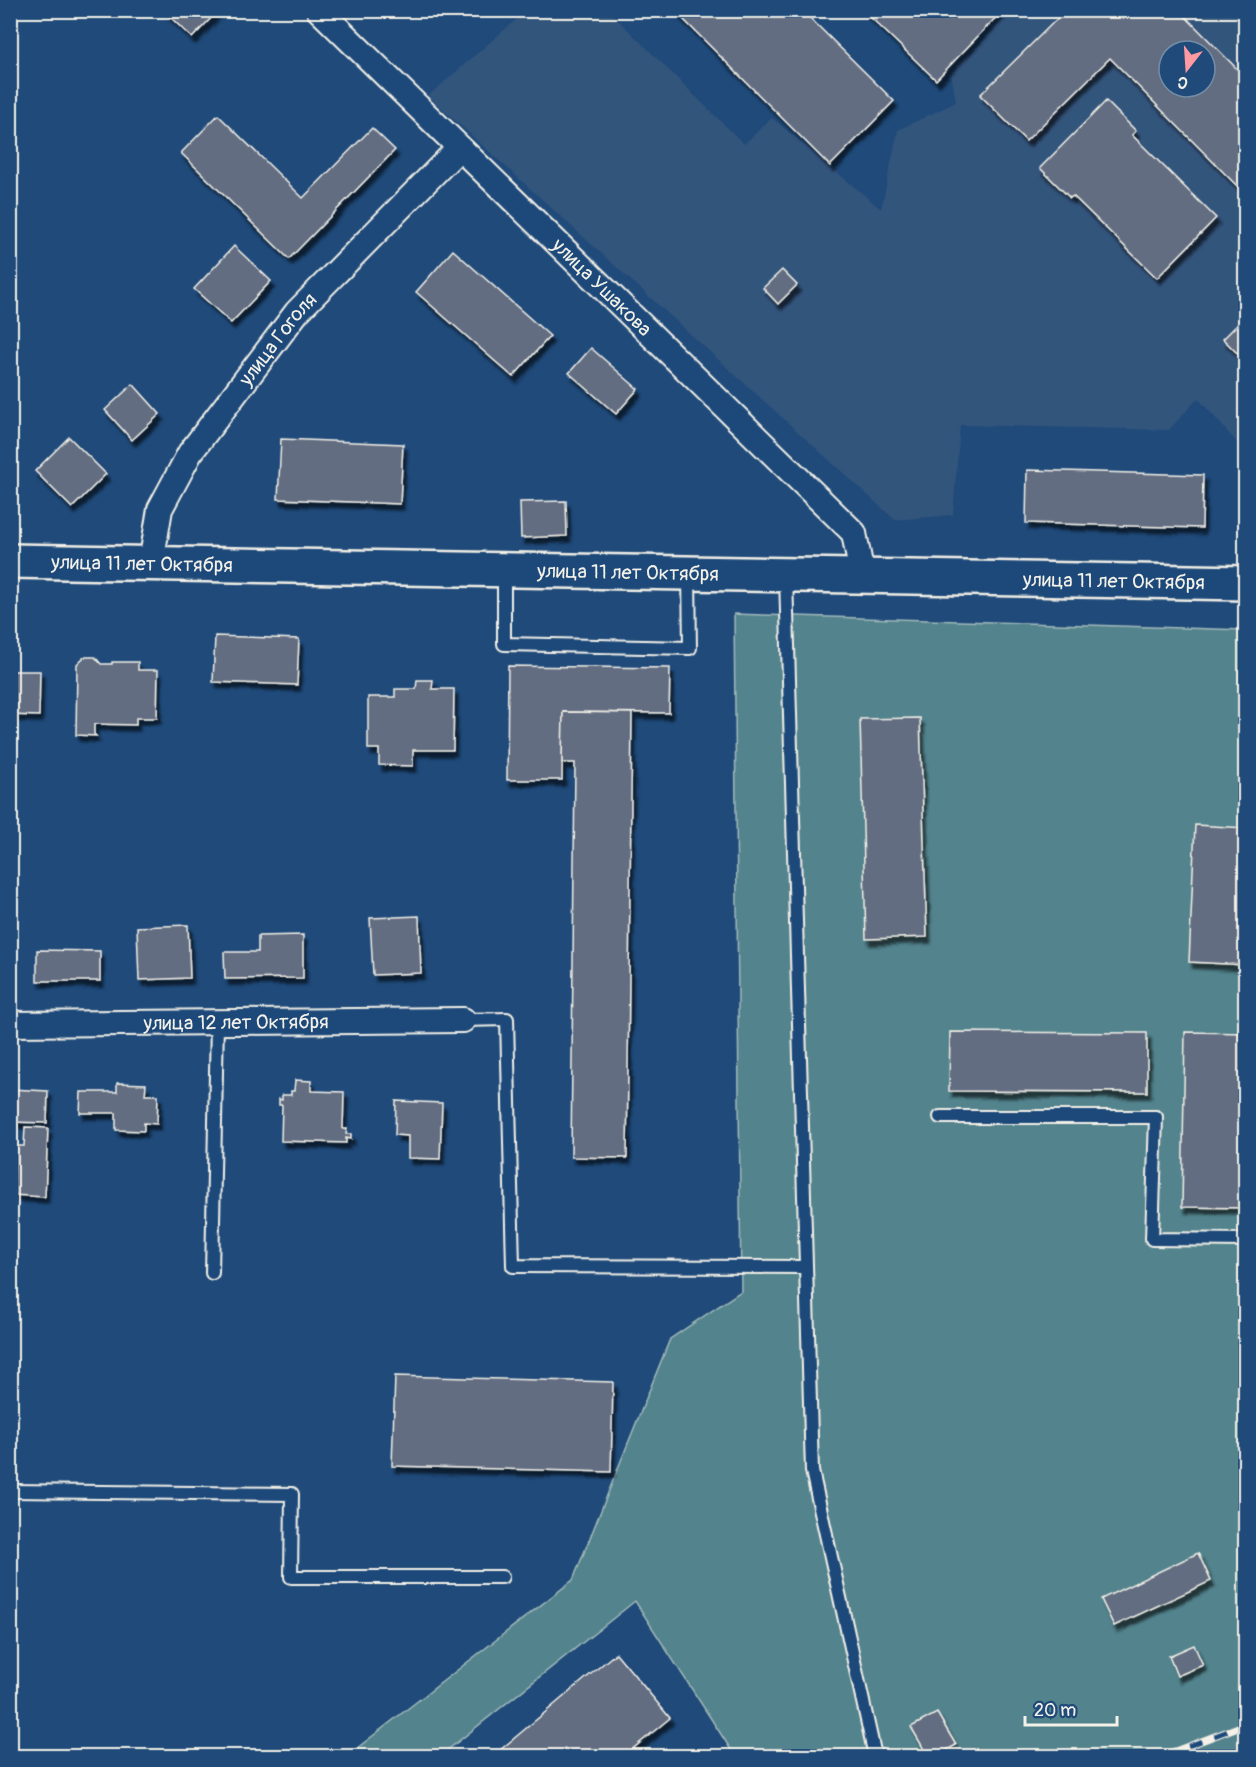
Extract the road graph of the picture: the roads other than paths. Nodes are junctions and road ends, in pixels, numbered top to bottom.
1 (319, 10) edge
2 (459, 148) junction
3 (10, 561) edge
4 (151, 563) junction
5 (504, 570) junction
6 (688, 574) junction
7 (862, 575) junction
8 (786, 576) junction
9 (1245, 583) edge
10 (464, 1020) joint
11 (217, 1022) junction
12 (10, 1024) edge
13 (940, 1117) dead end
14 (1245, 1240) edge
15 (806, 1267) junction
16 (212, 1273) dead end
17 (10, 1491) edge
18 (501, 1577) dead end
19 (875, 1756) edge

1 - 2 street, улица Ушакова
2 - 4 street, улица Гоголя
2 - 7 street, улица Ушакова
3 - 4 street, улица 11 лет Октября
4 - 5 street, улица 11 лет Октября
5 - 6 street, улица 11 лет Октября
5 - 6 lane
6 - 8 street, улица 11 лет Октября
7 - 8 street, улица 11 лет Октября
7 - 9 street, улица 11 лет Октября
8 - 15 lane
10 - 11 street, улица 12 лет Октября
10 - 15 lane
11 - 12 street, улица 12 лет Октября
11 - 16 lane
13 - 14 lane
15 - 19 lane
17 - 18 lane

